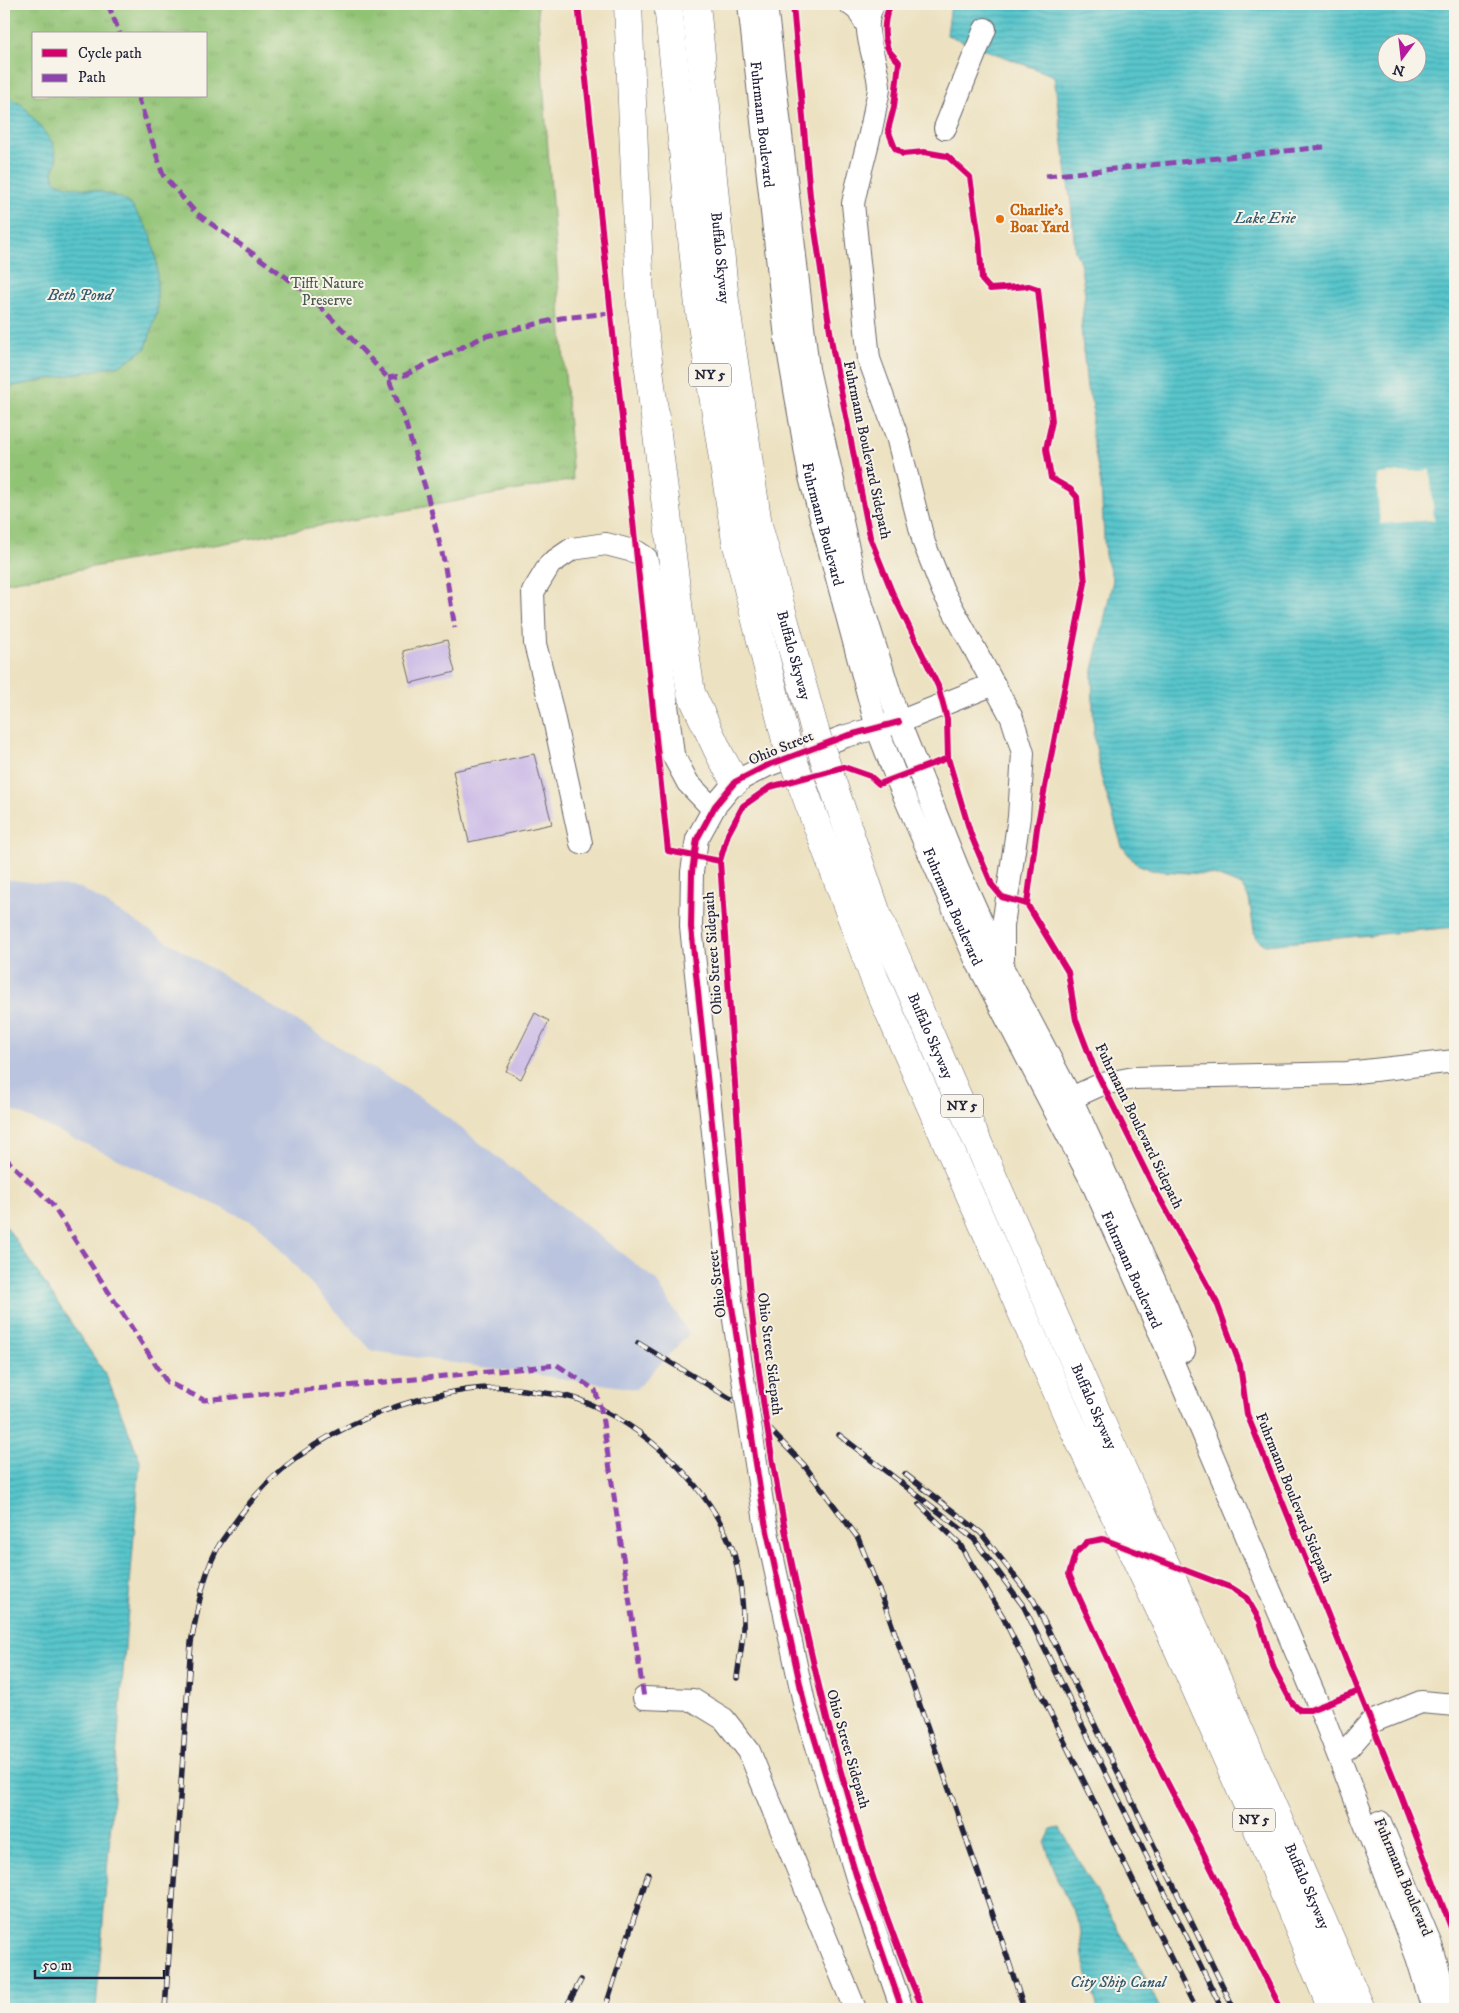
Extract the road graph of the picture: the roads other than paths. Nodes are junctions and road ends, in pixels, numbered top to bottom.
1 (628, 4) edge
2 (668, 4) edge
3 (696, 4) edge
4 (748, 4) edge
5 (766, 4) edge
6 (850, 4) edge
7 (871, 14) edge
8 (985, 29) dead end
9 (945, 128) dead end
10 (994, 684) junction
11 (899, 722) junction
12 (877, 728) junction
13 (735, 782) junction
14 (713, 809) junction
15 (581, 843) dead end
16 (1005, 973) junction
17 (1455, 1061) edge
18 (1062, 1102) junction
19 (644, 1698) dead end
20 (1455, 1705) edge
21 (1344, 1751) junction
22 (855, 2009) edge
23 (902, 2009) edge
24 (1332, 2009) edge
25 (1361, 2009) edge
26 (1433, 2009) edge
27 (1450, 2009) edge

1 - 13 highway
2 - 24 highway, Buffalo Skyway / NY 5, bridge
3 - 25 highway, Buffalo Skyway / NY 5, bridge
4 - 12 street, Fuhrmann Boulevard
5 - 11 street, Fuhrmann Boulevard
6 - 7 street
7 - 10 street
8 - 9 street
10 - 11 street, Ohio Street
10 - 16 street
11 - 12 street, Ohio Street
11 - 16 street, Fuhrmann Boulevard
12 - 13 street, Ohio Street
12 - 18 street, Fuhrmann Boulevard
13 - 14 street, Ohio Street
14 - 15 street
14 - 23 street, Ohio Street, bridge
16 - 18 street, Fuhrmann Boulevard
17 - 18 street
18 - 21 street, Fuhrmann Boulevard
19 - 22 street
20 - 21 street
21 - 26 street, Fuhrmann Boulevard
21 - 27 street, Fuhrmann Boulevard

